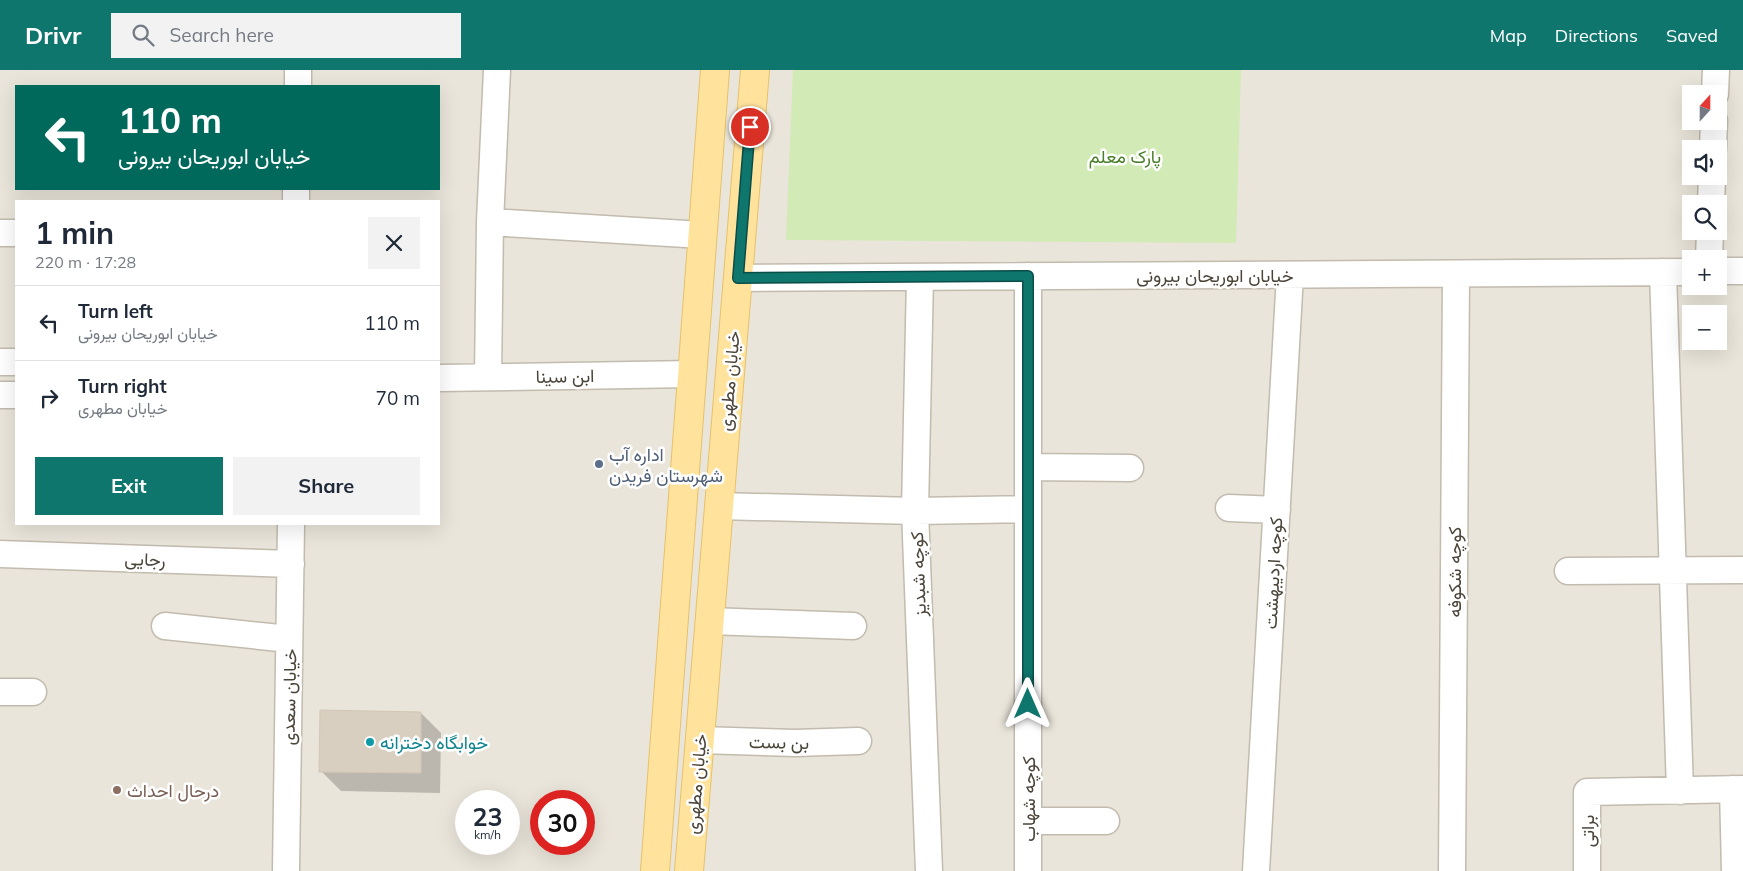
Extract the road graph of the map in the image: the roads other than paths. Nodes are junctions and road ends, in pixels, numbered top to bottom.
1 (298, 70) edge
2 (497, 70) edge
3 (715, 70) edge
4 (755, 70) edge
5 (1716, 70) edge
6 (298, 85) edge
7 (1715, 85) edge
8 (490, 222) junction
9 (0, 233) edge
10 (15, 233) edge
11 (702, 235) junction
12 (1743, 271) edge
13 (1663, 272) junction
14 (1682, 272) edge
15 (1727, 272) edge
16 (1456, 274) junction
17 (1290, 275) junction
18 (1028, 276) junction
19 (920, 277) junction
20 (738, 278) junction
21 (0, 362) edge
22 (15, 362) edge
23 (692, 374) junction
24 (440, 378) edge
25 (488, 378) junction
26 (0, 395) edge
27 (15, 395) edge
28 (1028, 466) junction
29 (1130, 468) dead end
30 (719, 506) junction
31 (1229, 508) dead end
32 (1028, 509) junction
33 (1277, 510) junction
34 (916, 511) junction
35 (291, 525) edge
36 (0, 554) edge
37 (290, 564) junction
38 (1674, 570) junction
39 (1743, 570) edge
40 (1568, 571) dead end
41 (710, 621) junction
42 (165, 626) dead end
43 (852, 626) dead end
44 (289, 639) junction
45 (0, 692) edge
46 (33, 692) dead end
47 (700, 740) junction
48 (858, 741) dead end
49 (1738, 789) edge
50 (1680, 791) junction
51 (1028, 821) junction
52 (1106, 822) dead end
53 (286, 871) edge
54 (655, 871) edge
55 (689, 871) edge
56 (929, 871) edge
57 (1028, 871) edge
58 (1256, 871) edge
59 (1452, 871) edge
60 (1587, 871) edge
61 (1735, 871) edge

1 - 6 street
2 - 8 street
3 - 11 main road, خیابان مطهری
4 - 20 main road, خیابان مطهری
5 - 7 street
8 - 11 street
8 - 25 street
9 - 10 street
11 - 23 main road, خیابان مطهری
12 - 15 street
13 - 14 street, خیابان ابوریحان بیرونی
13 - 16 street, خیابان ابوریحان بیرونی
13 - 38 street
16 - 17 street, خیابان ابوریحان بیرونی
16 - 59 street, کوچه شکوفه
17 - 18 street, خیابان ابوریحان بیرونی
17 - 33 street, کوچه اردیبهشت
18 - 19 street, خیابان ابوریحان بیرونی
18 - 28 street, کوچه شهاب
19 - 20 street, خیابان ابوریحان بیرونی
19 - 34 street, کوچه شبدیز
20 - 30 main road, خیابان مطهری
21 - 22 street
23 - 25 street, ابن سینا
23 - 54 main road, خیابان مطهری
24 - 25 street, ابن سینا
26 - 27 street
28 - 29 street
28 - 32 street, کوچه شهاب
30 - 34 street
30 - 41 main road, خیابان مطهری
31 - 33 street
32 - 34 street
32 - 51 street, کوچه شهاب
33 - 58 street, کوچه اردیبهشت
34 - 56 street, کوچه شبدیز
35 - 37 street, خیابان سعدی
36 - 37 street, رجایی
37 - 44 street, خیابان سعدی
38 - 39 street
38 - 40 street
38 - 50 street
41 - 43 street
41 - 47 main road, خیابان مطهری
42 - 44 street
44 - 53 street, خیابان سعدی
45 - 46 street
47 - 48 street, بن بست
47 - 55 main road, خیابان مطهری
49 - 50 street
49 - 61 street
50 - 60 street, براتی
51 - 52 street
51 - 57 street, کوچه شهاب

